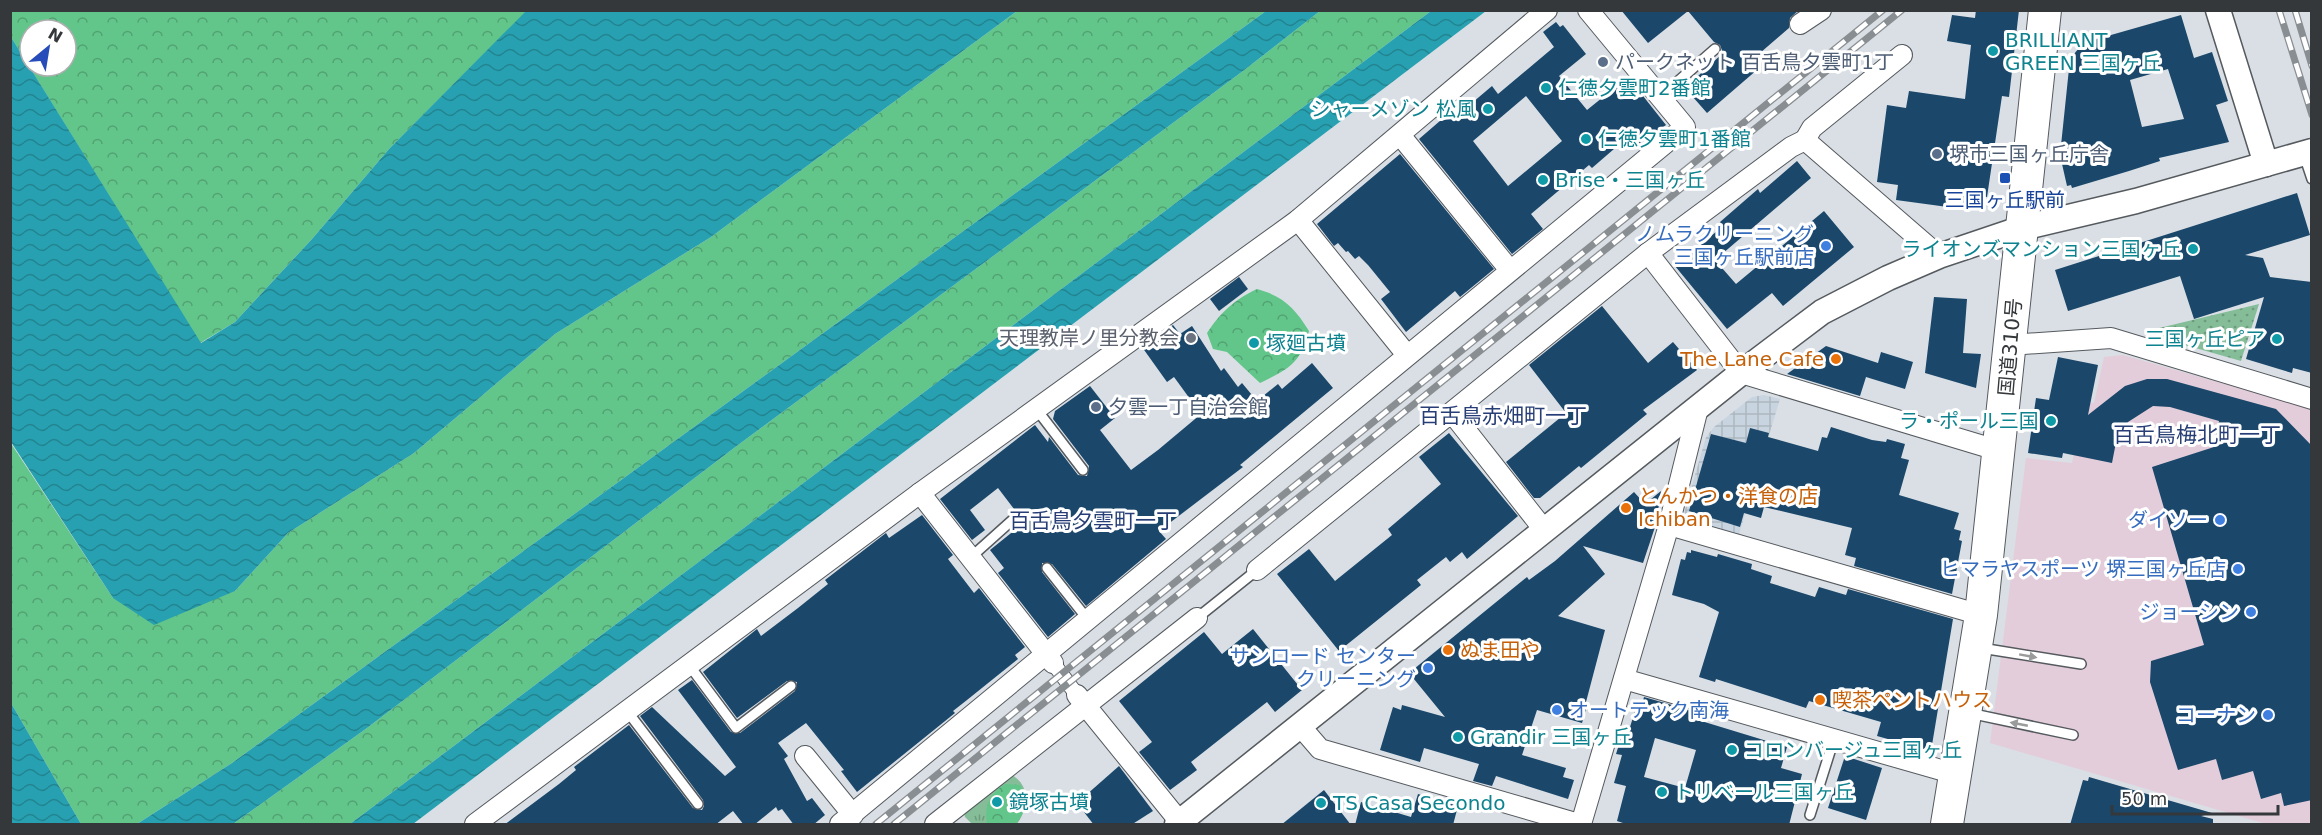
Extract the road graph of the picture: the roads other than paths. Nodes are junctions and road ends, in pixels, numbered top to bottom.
1 (1547, 10) edge
2 (1588, 10) edge
3 (1821, 10) edge
4 (2045, 10) edge
5 (2218, 10) edge
6 (1800, 24) dead end
7 (1715, 49) dead end
8 (1902, 55) dead end
9 (1660, 97) junction
10 (1400, 135) junction
11 (1805, 140) junction
12 (2307, 152) edge
13 (2266, 164) junction
14 (2312, 179) edge
15 (1298, 220) junction
16 (2022, 228) junction
17 (1648, 253) junction
18 (1939, 256) junction
19 (1509, 269) junction
20 (2010, 345) junction
21 (1407, 355) junction
22 (1741, 373) junction
23 (2312, 399) edge
24 (1698, 408) junction
25 (1037, 410) junction
26 (1453, 414) junction
27 (2000, 451) junction
28 (1083, 470) dead end
29 (920, 493) junction
30 (1018, 515) dead end
31 (1669, 525) junction
32 (1545, 531) junction
33 (970, 558) junction
34 (1047, 568) dead end
35 (1257, 570) joint
36 (1981, 615) junction
37 (1197, 618) joint
38 (1089, 621) junction
39 (1976, 647) junction
40 (1050, 659) junction
41 (2081, 664) dead end
42 (689, 665) junction
43 (1624, 679) junction
44 (791, 686) dead end
45 (1081, 700) junction
46 (627, 711) junction
47 (1965, 712) junction
48 (1301, 727) junction
49 (2073, 735) dead end
50 (1834, 739) junction
51 (805, 756) dead end
52 (1955, 774) junction
53 (698, 804) dead end
54 (1810, 815) dead end
55 (847, 820) edge
56 (1179, 823) edge
57 (475, 825) edge
58 (935, 825) edge
59 (1580, 825) edge
60 (1947, 825) edge

1 - 10 street
2 - 9 street
3 - 6 street
4 - 16 highway, 国道310号
5 - 13 street
7 - 9 lane
8 - 11 street
9 - 19 street
10 - 15 street
10 - 19 street
11 - 17 street
11 - 18 street
12 - 13 street
12 - 14 lane
13 - 16 street
15 - 21 street
15 - 25 street
16 - 18 street
16 - 20 highway, 国道310号
17 - 22 street
17 - 26 street
18 - 22 street
19 - 21 street
20 - 23 street
20 - 27 highway, 国道310号
21 - 38 street
22 - 24 street
22 - 27 street
24 - 31 street
24 - 32 street
25 - 28 lane
25 - 29 street
26 - 32 street
26 - 35 street
27 - 36 highway, 国道310号
29 - 33 street
29 - 42 street
30 - 33 lane
31 - 36 street
31 - 43 street
32 - 48 street
33 - 40 street
34 - 38 lane
35 - 37 lane
36 - 39 highway, 国道310号
37 - 45 street
38 - 40 street
39 -> 41 lane
39 - 47 highway, 国道310号
40 - 45 street
40 - 55 street
42 - 44 lane
42 - 46 street
43 - 50 street
43 - 59 street
45 - 56 street
45 - 58 street
46 - 53 lane
46 - 57 street
49 -> 47 lane
47 - 52 highway, 国道310号
48 - 56 street
48 - 59 street
50 - 52 street
50 - 54 lane
51 - 55 street
52 - 60 highway, 国道310号

